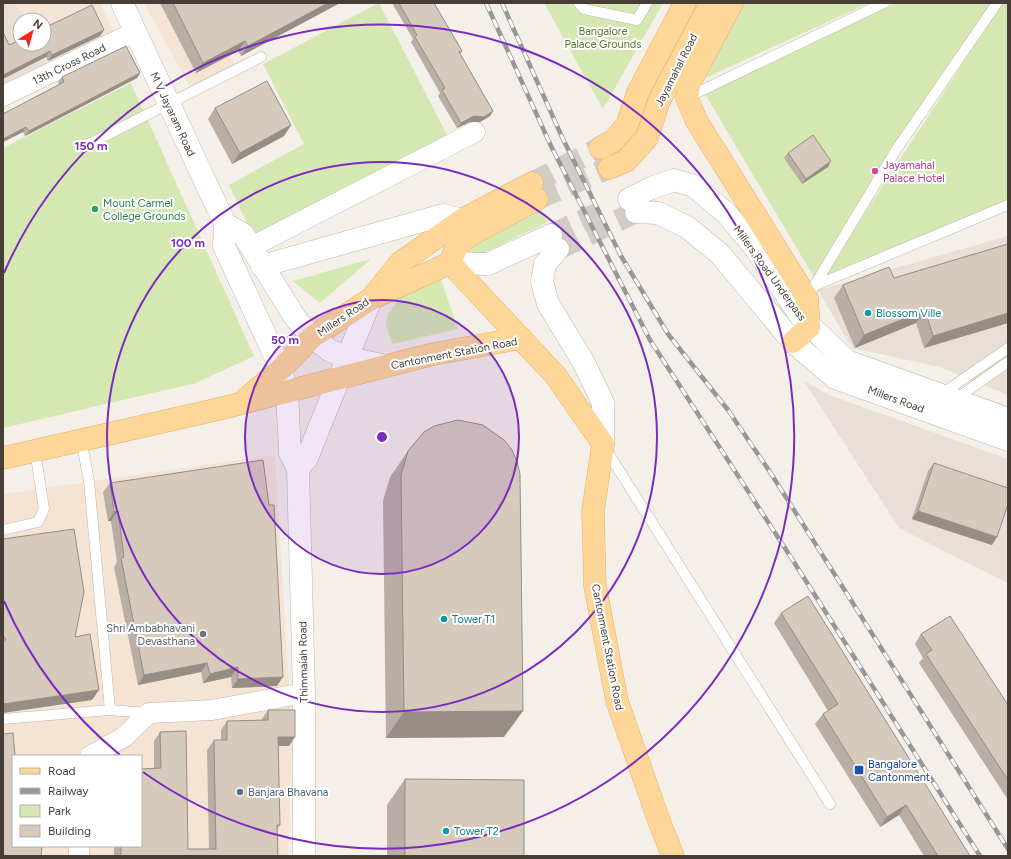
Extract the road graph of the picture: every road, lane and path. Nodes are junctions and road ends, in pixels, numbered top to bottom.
1 (122, 3) edge
2 (579, 3) edge
3 (647, 3) edge
4 (685, 3) edge
5 (711, 3) edge
6 (732, 3) edge
7 (884, 3) edge
8 (997, 3) edge
9 (135, 32) junction
10 (261, 57) edge
11 (3, 96) edge
12 (687, 98) junction
13 (168, 104) junction
14 (475, 132) dead end
15 (83, 147) dead end
16 (600, 148) tunnel mouth
17 (610, 168) tunnel mouth
18 (1008, 205) edge
19 (462, 220) junction
20 (225, 224) junction
21 (251, 247) junction
22 (450, 263) junction
23 (262, 266) junction
24 (810, 292) junction
25 (371, 298) junction
26 (809, 327) junction
27 (312, 337) junction
28 (521, 338) junction
29 (793, 342) junction
30 (1008, 348) edge
31 (348, 358) junction
32 (1008, 362) edge
33 (387, 366) junction
34 (281, 369) junction
35 (340, 378) junction
36 (287, 392) junction
37 (948, 397) junction
38 (242, 402) junction
39 (1008, 419) edge
40 (82, 440) junction
41 (1008, 440) edge
42 (603, 444) junction
43 (35, 450) junction
44 (3, 458) edge
45 (298, 468) junction
46 (3, 530) edge
47 (304, 693) junction
48 (110, 710) junction
49 (149, 712) junction
50 (3, 720) edge
51 (92, 755) edge
52 (830, 804) dead end
53 (304, 856) edge
54 (673, 856) edge

1 - 9 street, M V Jayaram Road
2 - 3 lane
4 - 16 main road, Jayamahal Road
5 - 17 main road, Jayamahal Road
6 - 12 main road
7 - 12 lane
8 - 24 lane
9 - 11 street, 13th Cross Road
9 - 13 street, M V Jayaram Road
10 - 13 lane
12 - 24 main road
13 - 15 lane
13 - 20 street, M V Jayaram Road
14 - 21 street
18 - 24 lane
19 - 22 main road
19 - 23 street
19 - 25 main road, Millers Road
20 - 21 street
20 - 34 street, M V Jayaram Road
21 - 23 street
22 - 25 main road
22 - 28 main road
22 - 42 street
23 - 27 street
24 - 26 main road
25 - 27 main road, Millers Road
25 - 31 street
26 - 29 main road
26 - 29 street, Millers Road Underpass
26 - 37 street, Millers Road
27 - 31 street
27 - 34 main road, Millers Road
28 - 33 main road, Cantonment Station Road
28 - 42 main road, Cantonment Station Road
29 - 41 street, Millers Road
30 - 37 lane
31 - 33 street
31 - 35 street
32 - 37 lane
33 - 35 main road, Cantonment Station Road
34 - 36 street, M V Jayaram Road
34 - 38 main road, Millers Road
35 - 36 main road, Cantonment Station Road
35 - 45 street
36 - 38 main road, Millers Road
36 - 45 street, Thimmaiah Road
37 - 39 street, Millers Road
38 - 40 main road, Millers Road
40 - 43 main road, Millers Road
40 - 48 lane
42 - 52 lane
42 - 54 main road, Cantonment Station Road
43 - 44 main road, Millers Road
43 - 46 lane
45 - 47 street, Thimmaiah Road
47 - 49 street
47 - 53 street, Thimmaiah Road
48 - 49 lane
48 - 50 lane
49 - 51 street

